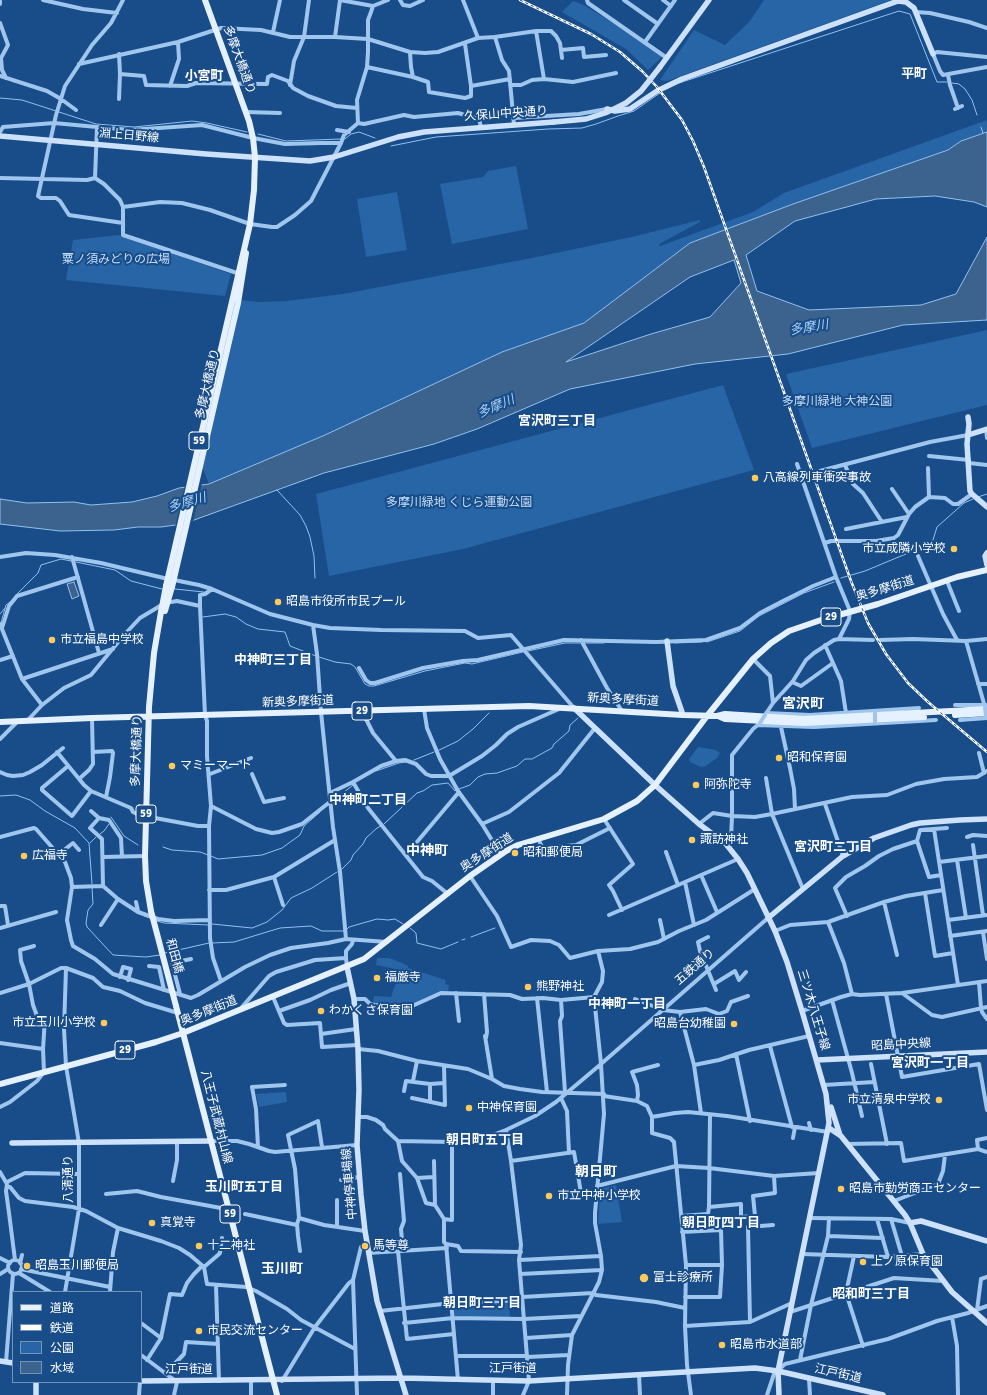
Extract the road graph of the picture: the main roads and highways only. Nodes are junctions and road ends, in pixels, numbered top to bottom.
1 (204, 0) edge
2 (250, 224) junction
3 (987, 570) edge
4 (171, 578) junction
5 (986, 711) edge
6 (707, 716) junction
7 (149, 717) junction
8 (0, 722) edge
9 (151, 911) joint
10 (176, 1006) joint
11 (184, 1033) junction
12 (0, 1084) edge
13 (276, 1394) edge

1 - 2 main road, 多摩大橋通り / 59
2 - 4 main road, 多摩大橋通り / 59
2 - 4 main road, 多摩大橋通り / 59
3 - 6 main road, 奥多摩街道 / 29
4 - 7 main road, 多摩大橋通り / 59, bridge
5 - 6 main road, 新奥多摩街道 / 29
6 - 7 main road, 新奥多摩街道 / 29
6 - 11 main road, 奥多摩街道 / 29
7 - 8 main road, 新奥多摩街道 / 29
7 - 9 main road, 多摩大橋通り / 59
9 - 10 main road, 和田橋 / 59, bridge
10 - 11 main road, 八王子武蔵村山線 / 59
11 - 12 main road, 奥多摩街道 / 29
11 - 13 main road, 八王子武蔵村山線 / 59

